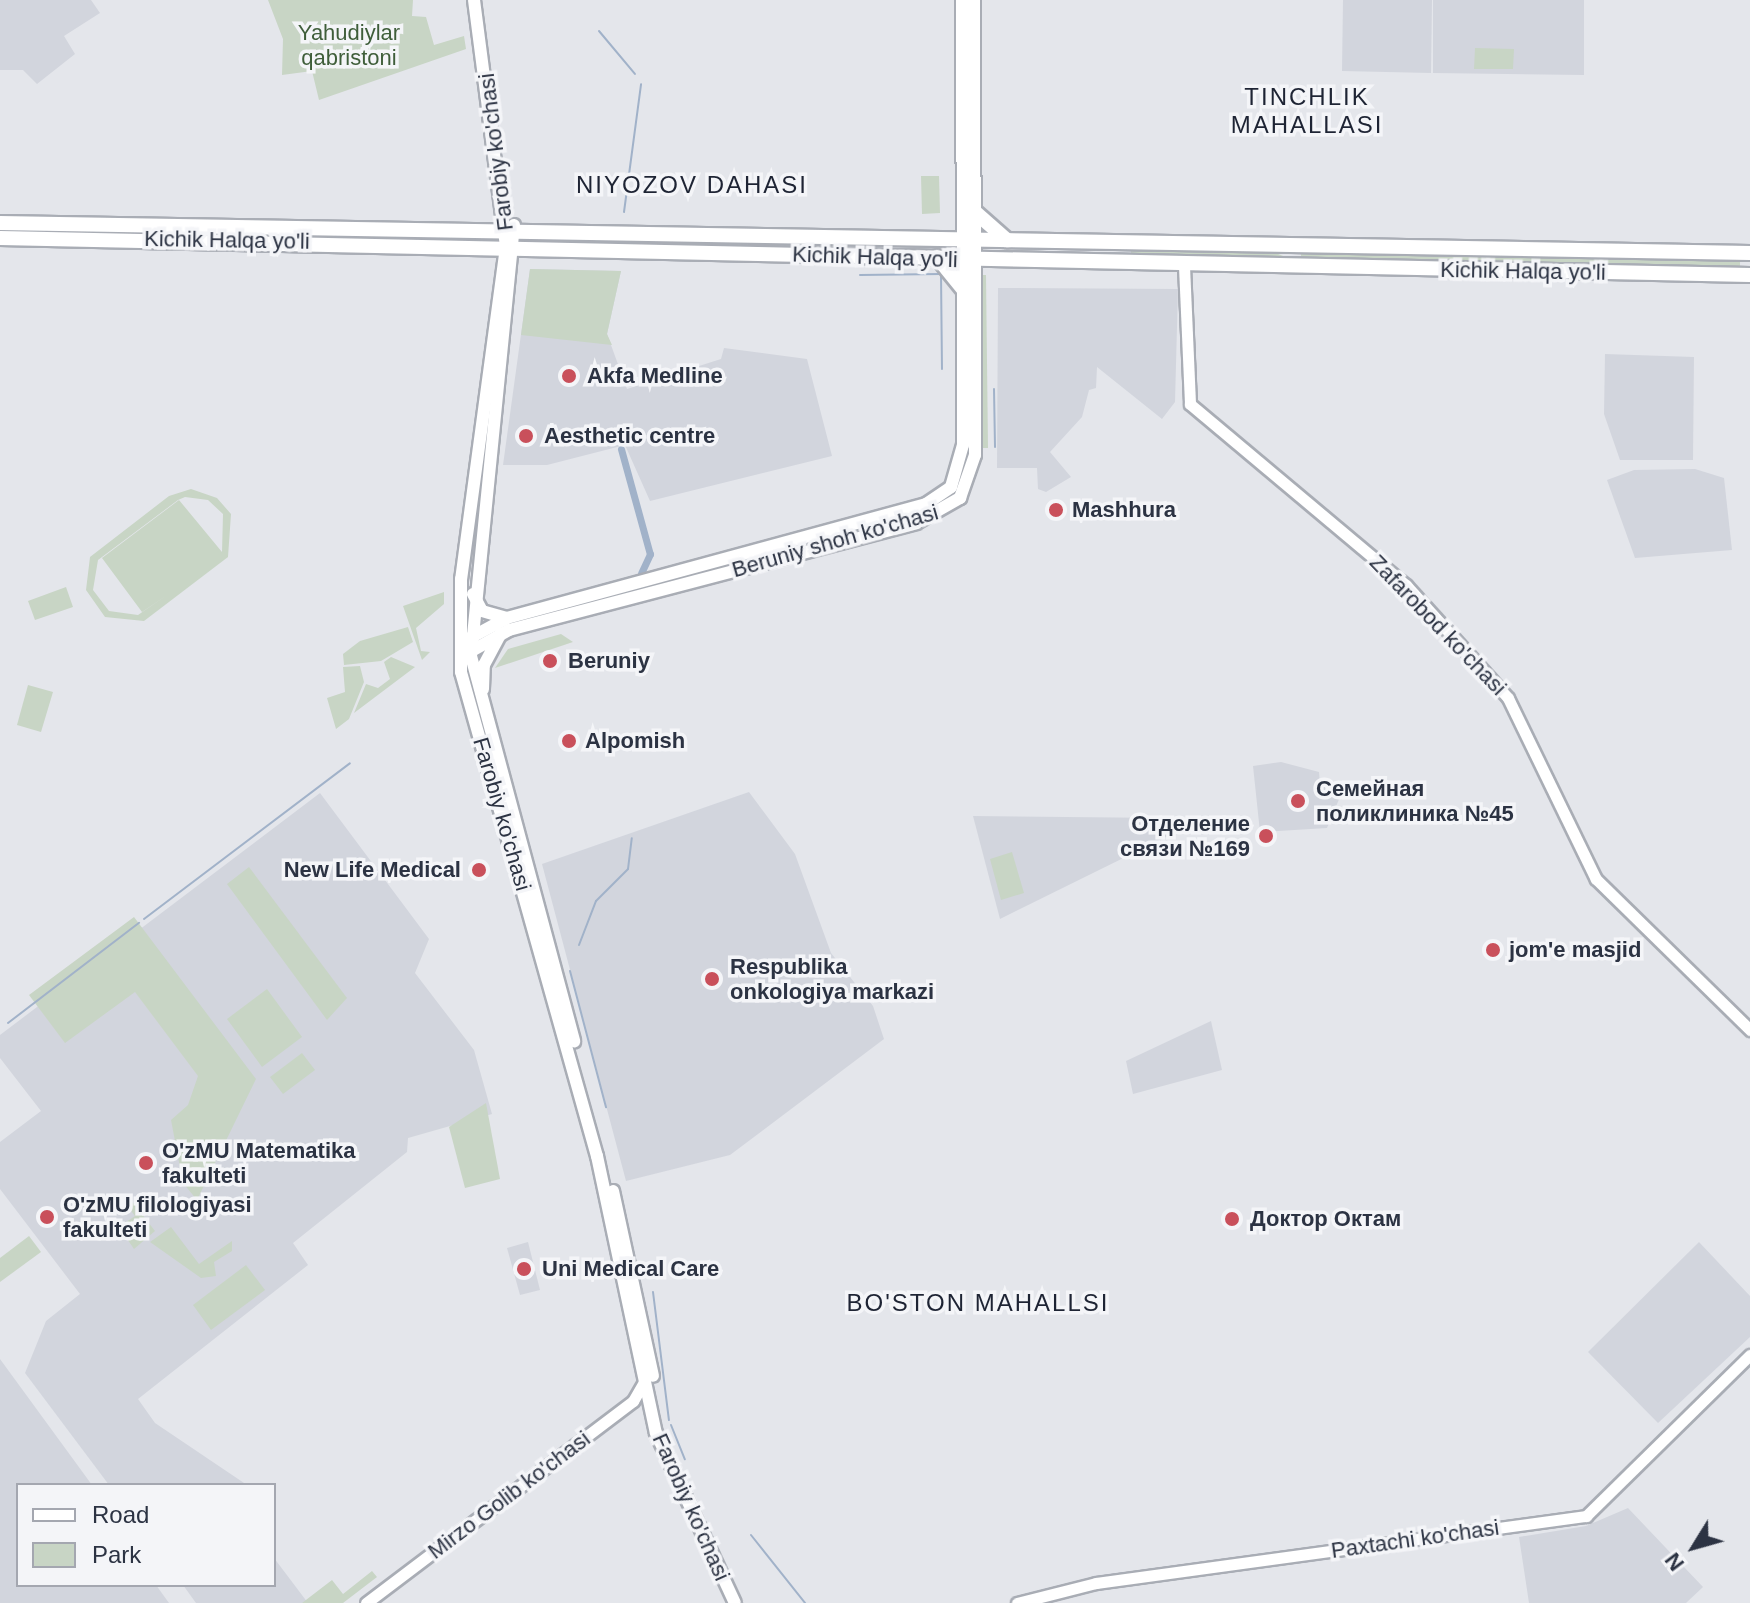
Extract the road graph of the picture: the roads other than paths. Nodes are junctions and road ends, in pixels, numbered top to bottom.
1 (474, 0) edge
2 (481, 0) edge
3 (962, 0) edge
4 (974, 0) edge
5 (968, 211) junction
6 (0, 223) edge
7 (30, 230) junction
8 (510, 231) junction
9 (0, 238) edge
10 (933, 240) junction
11 (968, 241) junction
12 (1011, 242) junction
13 (1129, 243) junction
14 (774, 245) junction
15 (800, 246) junction
16 (1293, 246) junction
17 (511, 247) junction
18 (1749, 253) edge
19 (937, 257) junction
20 (968, 260) junction
21 (1129, 265) junction
22 (1184, 266) junction
23 (1291, 267) junction
24 (1748, 275) edge
25 (962, 288) junction
26 (848, 526) junction
27 (811, 537) junction
28 (831, 544) junction
29 (473, 594) junction
30 (507, 618) junction
31 (501, 633) junction
32 (471, 636) junction
33 (465, 649) junction
34 (483, 709) junction
35 (1750, 1030) edge
36 (1750, 1355) edge
37 (645, 1380) junction
38 (651, 1398) junction
39 (634, 1400) junction
40 (366, 1603) edge
41 (376, 1603) edge
42 (735, 1603) edge
43 (742, 1603) edge
44 (1017, 1603) edge

1 - 8 main road, Farobiy ko'chasi
2 - 8 main road, Farobiy ko'chasi
3 - 5 main road, Beruniy shoh ko'chasi
4 - 5 main road, Beruniy shoh ko'chasi
5 - 10 main road
5 - 11 main road, Beruniy shoh ko'chasi
5 - 12 highway
6 - 7 highway, Kichik Halqa yo'li
7 - 8 highway, Kichik Halqa yo'li
7 - 9 highway, Kichik Halqa yo'li
7 - 17 highway, Kichik Halqa yo'li
8 - 14 highway, Kichik Halqa yo'li
8 - 17 main road, Farobiy ko'chasi
10 - 11 highway, Kichik Halqa yo'li
10 - 15 highway, Kichik Halqa yo'li
11 - 12 highway, Kichik Halqa yo'li
11 - 20 main road, Beruniy shoh ko'chasi
12 - 13 highway, Kichik Halqa yo'li
13 - 16 highway, Kichik Halqa yo'li
13 - 21 highway
14 - 15 highway, Kichik Halqa yo'li
14 - 17 highway, Kichik Halqa yo'li
15 - 19 highway, Kichik Halqa yo'li
16 - 18 highway, Kichik Halqa yo'li
16 - 23 highway
17 - 29 main road, Farobiy ko'chasi
17 - 33 main road, Farobiy ko'chasi
18 - 24 highway
19 - 20 highway, Kichik Halqa yo'li
19 - 25 highway
20 - 21 highway, Kichik Halqa yo'li
20 - 25 main road, Beruniy shoh ko'chasi
20 - 28 main road, Beruniy shoh ko'chasi
21 - 22 highway, Kichik Halqa yo'li
22 - 23 highway, Kichik Halqa yo'li
22 - 35 street, Zafarobod ko'chasi
23 - 24 highway, Kichik Halqa yo'li
25 - 26 main road, Beruniy shoh ko'chasi
26 - 27 main road, Beruniy shoh ko'chasi
26 - 28 main road
27 - 28 main road
27 - 30 main road, Beruniy shoh ko'chasi
28 - 31 main road, Beruniy shoh ko'chasi
29 - 30 main road
29 - 32 main road, Farobiy ko'chasi
30 - 32 main road, Beruniy shoh ko'chasi
31 - 33 main road, Beruniy shoh ko'chasi
31 - 34 main road
32 - 33 main road, Beruniy shoh ko'chasi
33 - 34 main road, Farobiy ko'chasi
33 - 37 main road, Farobiy ko'chasi
34 - 38 main road, Farobiy ko'chasi
36 - 44 street, Paxtachi ko'chasi
37 - 38 main road, Farobiy ko'chasi
37 - 39 street, Mirzo Golib ko'chasi
38 - 39 street
38 - 41 street, Mirzo Golib ko'chasi
38 - 42 main road, Farobiy ko'chasi
38 - 43 main road, Farobiy ko'chasi
39 - 40 street, Mirzo Golib ko'chasi

